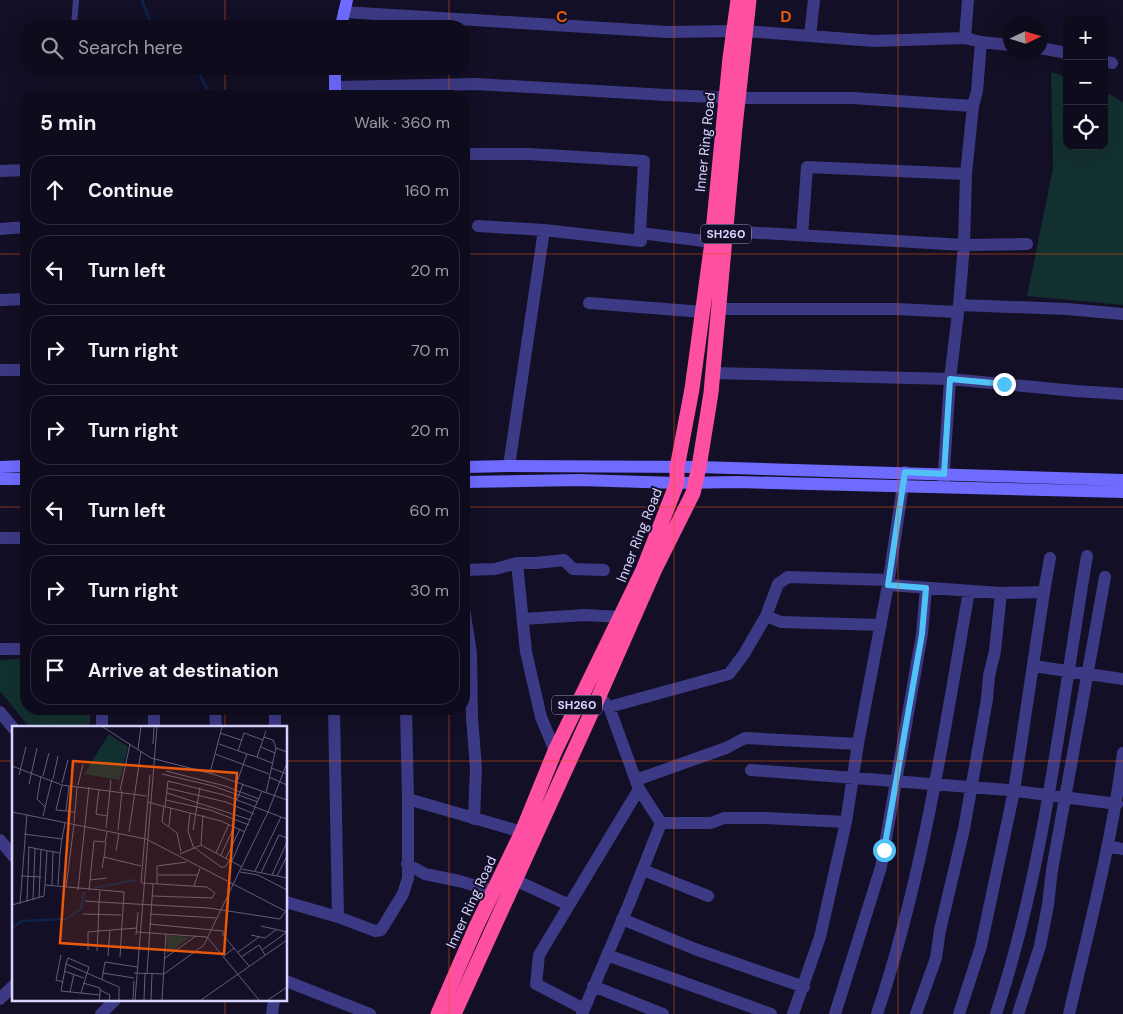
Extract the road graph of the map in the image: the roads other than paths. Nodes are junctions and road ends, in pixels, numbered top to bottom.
1 (76, 0) edge
2 (738, 0) edge
3 (749, 0) edge
4 (814, 0) edge
5 (968, 0) edge
6 (346, 6) edge
7 (74, 20) edge
8 (342, 20) edge
9 (740, 31) junction
10 (810, 36) junction
11 (965, 38) junction
12 (981, 42) junction
13 (1003, 44) edge
14 (1048, 49) edge
15 (1063, 52) edge
16 (336, 75) edge
17 (335, 90) edge
18 (370, 90) edge
19 (732, 97) junction
20 (973, 106) junction
21 (470, 154) edge
22 (20, 170) edge
23 (0, 171) edge
24 (966, 174) junction
25 (478, 226) dead end
26 (20, 227) edge
27 (0, 228) edge
28 (544, 230) junction
29 (726, 231) junction
30 (640, 234) junction
31 (802, 235) junction
32 (712, 242) junction
33 (1027, 244) dead end
34 (964, 245) junction
35 (20, 299) edge
36 (0, 300) edge
37 (589, 303) dead end
38 (719, 309) junction
39 (959, 309) junction
40 (703, 312) junction
41 (1123, 314) edge
42 (0, 370) edge
43 (20, 370) edge
44 (713, 373) junction
45 (950, 379) junction
46 (1123, 394) edge
47 (0, 466) edge
48 (20, 466) edge
49 (509, 466) junction
50 (470, 467) edge
51 (699, 467) junction
52 (677, 468) junction
53 (905, 472) junction
54 (944, 474) junction
55 (0, 479) edge
56 (20, 479) edge
57 (1123, 480) edge
58 (504, 481) junction
59 (470, 482) edge
60 (695, 483) junction
61 (677, 484) junction
62 (904, 486) junction
63 (943, 488) junction
64 (1123, 492) edge
65 (0, 538) edge
66 (20, 538) edge
67 (1087, 556) dead end
68 (1050, 558) dead end
69 (517, 564) junction
70 (470, 570) edge
71 (604, 570) dead end
72 (1105, 577) dead end
73 (888, 583) junction
74 (926, 588) junction
75 (969, 591) junction
76 (1044, 592) junction
77 (1000, 593) junction
78 (766, 616) junction
79 (620, 617) junction
80 (523, 620) junction
81 (881, 625) junction
82 (470, 647) edge
83 (0, 649) edge
84 (20, 649) edge
85 (1033, 666) junction
86 (1067, 670) junction
87 (1088, 673) junction
88 (1123, 679) edge
89 (604, 702) junction
90 (0, 712) edge
91 (334, 715) edge
92 (406, 715) edge
93 (12, 727) edge
94 (858, 744) junction
95 (555, 751) junction
96 (1123, 753) edge
97 (751, 770) dead end
98 (854, 778) junction
99 (896, 782) junction
100 (638, 784) junction
101 (935, 785) junction
102 (970, 788) junction
103 (1014, 791) junction
104 (1049, 796) junction
105 (1066, 798) junction
106 (408, 799) junction
107 (1117, 804) junction
108 (474, 819) junction
109 (846, 822) junction
110 (661, 823) junction
111 (522, 832) junction
112 (0, 840) edge
113 (1108, 846) junction
114 (1123, 849) edge
115 (12, 855) edge
116 (407, 864) junction
117 (642, 870) junction
118 (526, 886) junction
119 (494, 891) junction
120 (708, 896) dead end
121 (288, 903) edge
122 (569, 905) junction
123 (338, 917) junction
124 (622, 919) junction
125 (607, 954) junction
126 (288, 982) edge
127 (593, 986) junction
128 (12, 987) edge
129 (804, 987) junction
130 (0, 999) edge
131 (113, 1002) edge
132 (583, 1011) edge
133 (101, 1014) edge
134 (370, 1014) edge
135 (438, 1014) edge
136 (454, 1014) edge
137 (663, 1014) edge
138 (771, 1014) edge
139 (793, 1014) edge
140 (835, 1014) edge
141 (877, 1014) edge
142 (916, 1014) edge
143 (959, 1014) edge
144 (996, 1014) edge
145 (1018, 1014) edge
146 (1069, 1014) edge

1 - 7 lane
2 - 9 highway, Inner Ring Road
3 - 9 highway, Inner Ring Road
4 - 10 street
5 - 11 street
6 - 8 street
6 - 9 street
9 - 10 street
9 - 19 highway, Inner Ring Road
10 - 11 street
11 - 12 street
12 - 13 street
12 - 20 street
14 - 15 street
16 - 17 street
18 - 19 street
19 - 20 street
19 - 29 highway, Inner Ring Road / SH260
19 - 32 highway, Inner Ring Road
20 - 24 street
21 - 30 street
22 - 23 street
24 - 31 street
24 - 34 street
25 - 28 street
26 - 27 street
28 - 30 street
28 - 49 street
29 - 31 street
29 - 38 highway, Inner Ring Road / SH260
30 - 32 street
31 - 34 street
32 - 40 highway, Inner Ring Road
33 - 34 street
34 - 39 street
35 - 36 street
37 - 40 street
38 - 39 street
38 - 44 highway, Inner Ring Road / SH260
39 - 41 street
39 - 45 street
40 - 52 highway, Inner Ring Road
42 - 43 street
44 - 45 street
44 - 51 highway, Inner Ring Road / SH260
45 - 46 street
45 - 54 street
47 - 48 street
49 - 50 street
49 - 52 street
49 - 58 street
51 - 52 street
51 - 53 street
51 - 60 highway, Inner Ring Road
52 - 61 highway, Inner Ring Road
53 - 54 street
53 - 62 street
54 - 57 street
54 - 63 street
55 - 56 street
58 - 59 street
58 - 61 street
60 - 61 street
60 - 62 street
60 - 89 highway, Inner Ring Road
61 - 79 highway, Inner Ring Road / SH260
62 - 63 street
62 - 73 street
63 - 64 street
65 - 66 street
67 - 86 street
68 - 76 street
69 - 70 street
69 - 71 street
69 - 80 street
72 - 87 street
73 - 74 street
73 - 78 street
73 - 81 street
74 - 75 street
74 - 99 street
75 - 77 street
75 - 101 street
76 - 77 street
76 - 85 street
77 - 102 street
78 - 81 street
78 - 89 street
79 - 80 street
79 - 95 highway, Inner Ring Road / SH260
80 - 95 street
81 - 94 street
82 - 108 street
83 - 84 street
85 - 86 street
85 - 103 street
86 - 87 street
86 - 104 street
87 - 88 street
87 - 105 street
89 - 100 street
89 - 118 highway, Inner Ring Road
90 - 93 street
91 - 123 street
92 - 106 street
94 - 98 street
94 - 100 street
95 - 111 highway, Inner Ring Road / SH260
96 - 107 street
97 - 98 street
98 - 99 street
98 - 109 street
99 - 101 street
99 - 140 street
100 - 110 street
100 - 122 street
101 - 102 street
101 - 141 street
102 - 103 street
102 - 142 street
103 - 104 street
103 - 143 street
104 - 105 street
104 - 144 street
105 - 107 street
105 - 145 street
106 - 108 street
106 - 116 street
107 - 113 street
108 - 111 street
109 - 110 street
109 - 129 street
110 - 117 street
111 - 119 highway, Inner Ring Road / SH260
112 - 115 street
113 - 114 street
113 - 146 street
116 - 119 street
116 - 123 street
117 - 120 street
117 - 124 street
118 - 122 street
118 - 136 highway, Inner Ring Road
119 - 135 highway, Inner Ring Road / SH260
121 - 123 street
122 - 132 street
124 - 125 street
124 - 129 street
125 - 127 street
125 - 138 street
126 - 134 street
127 - 132 street
127 - 137 street
128 - 130 street
129 - 139 street
131 - 133 street

